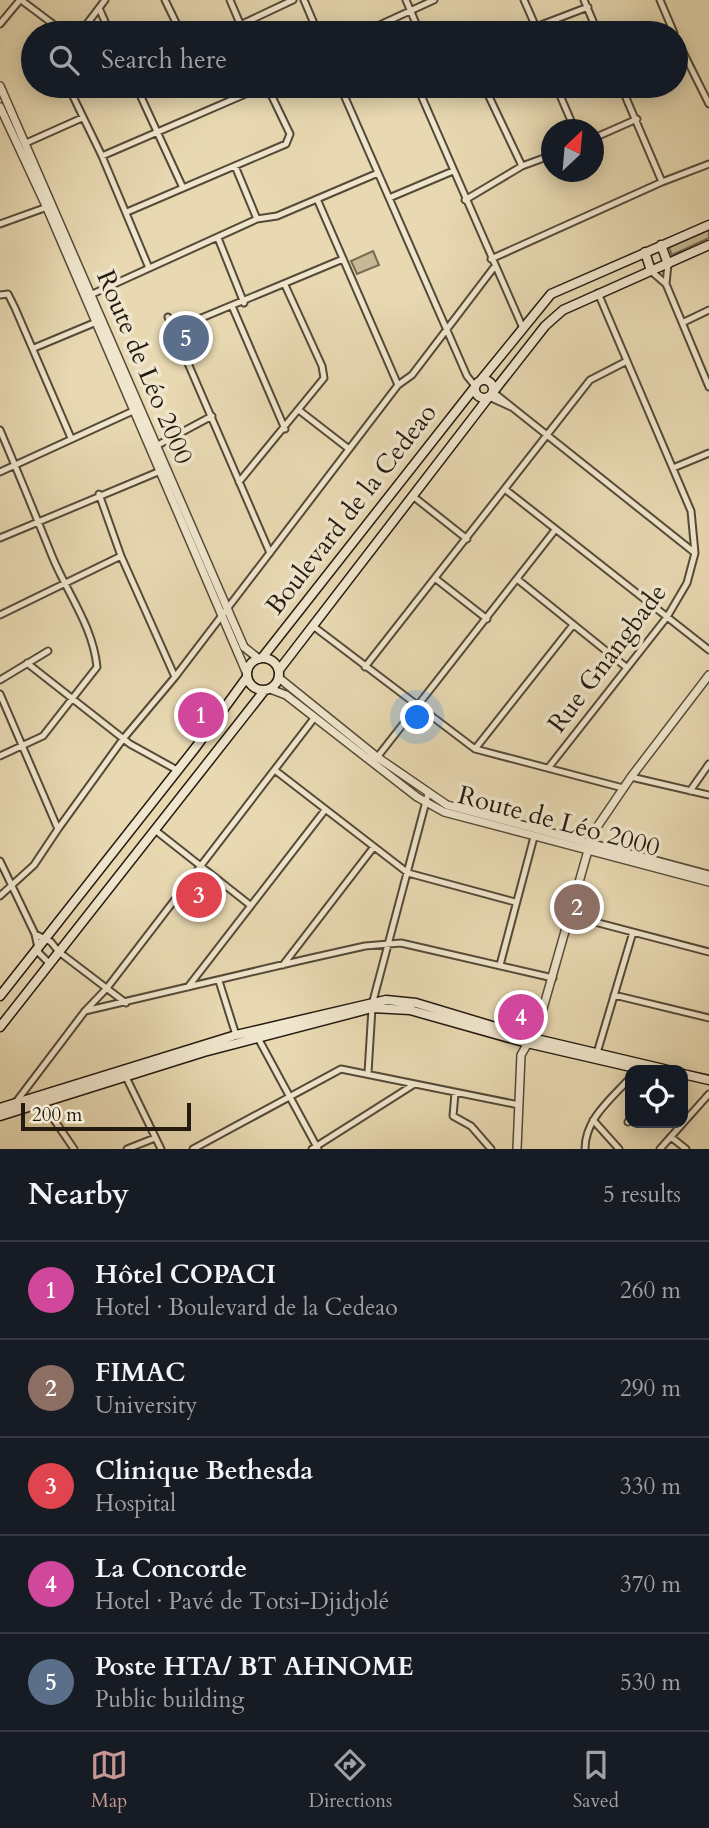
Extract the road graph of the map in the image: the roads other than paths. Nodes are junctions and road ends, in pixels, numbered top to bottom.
1 (21, 0) edge
2 (105, 0) edge
3 (165, 0) edge
4 (230, 0) edge
5 (292, 0) edge
6 (304, 0) edge
7 (406, 0) edge
8 (433, 0) edge
9 (524, 0) edge
10 (584, 0) edge
11 (660, 0) edge
12 (588, 7) junction
13 (99, 8) junction
14 (13, 9) junction
15 (411, 12) junction
16 (49, 21) edge
17 (89, 21) edge
18 (105, 21) edge
19 (175, 21) edge
20 (239, 21) edge
21 (249, 21) edge
22 (313, 21) edge
23 (390, 21) edge
24 (415, 21) edge
25 (532, 21) edge
26 (552, 21) edge
27 (593, 21) edge
28 (669, 21) edge
29 (0, 24) edge
30 (0, 31) edge
31 (688, 64) edge
32 (709, 84) edge
33 (0, 86) edge
34 (702, 88) junction
35 (73, 98) edge
36 (141, 98) edge
37 (238, 98) edge
38 (272, 98) edge
39 (345, 98) edge
40 (422, 98) edge
41 (490, 98) edge
42 (561, 98) edge
43 (627, 98) edge
44 (709, 104) edge
45 (0, 107) edge
46 (82, 118) junction
47 (570, 119) edge
48 (637, 120) junction
49 (158, 132) junction
50 (604, 134) edge
51 (26, 143) junction
52 (102, 156) junction
53 (541, 159) edge
54 (709, 164) edge
55 (234, 166) junction
56 (523, 166) junction
57 (453, 171) junction
58 (377, 173) junction
59 (662, 182) junction
60 (183, 188) junction
61 (389, 198) junction
62 (317, 199) junction
63 (465, 200) junction
64 (50, 206) junction
65 (127, 212) junction
66 (257, 219) junction
67 (0, 224) edge
68 (709, 225) edge
69 (218, 238) junction
70 (709, 244) edge
71 (662, 245) junction
72 (645, 252) junction
73 (491, 259) junction
74 (343, 260) junction
75 (668, 264) junction
76 (495, 266) junction
77 (149, 268) junction
78 (651, 271) junction
79 (666, 284) junction
80 (285, 285) junction
81 (598, 293) junction
82 (91, 294) junction
83 (0, 295) edge
84 (83, 298) junction
85 (244, 303) junction
86 (232, 306) junction
87 (709, 310) edge
88 (167, 317) dead end
89 (684, 322) junction
90 (94, 323) junction
91 (522, 327) junction
92 (447, 328) junction
93 (174, 329) junction
94 (34, 348) junction
95 (625, 362) junction
96 (478, 383) junction
97 (398, 385) junction
98 (709, 387) edge
99 (491, 394) junction
100 (133, 411) junction
101 (300, 411) junction
102 (212, 416) junction
103 (285, 429) junction
104 (0, 430) edge
105 (548, 436) junction
106 (71, 438) junction
107 (156, 446) junction
108 (349, 449) junction
109 (709, 453) edge
110 (16, 467) junction
111 (673, 468) junction
112 (0, 472) edge
113 (158, 472) junction
114 (239, 482) junction
115 (506, 490) junction
116 (99, 494) junction
117 (414, 497) junction
118 (39, 521) junction
119 (555, 530) junction
120 (0, 538) edge
121 (467, 539) junction
122 (270, 553) junction
123 (695, 553) junction
124 (121, 556) junction
125 (436, 579) junction
126 (517, 579) junction
127 (66, 583) junction
128 (225, 612) junction
129 (0, 615) edge
130 (667, 617) junction
131 (486, 618) junction
132 (573, 625) junction
133 (313, 626) junction
134 (709, 650) edge
135 (48, 651) dead end
136 (260, 658) junction
137 (27, 663) junction
138 (365, 667) junction
139 (626, 667) junction
140 (279, 674) junction
141 (709, 675) edge
142 (247, 676) junction
143 (175, 677) junction
144 (0, 680) edge
145 (267, 690) junction
146 (0, 694) edge
147 (74, 698) junction
148 (417, 707) junction
149 (315, 717) junction
150 (123, 739) junction
151 (22, 747) junction
152 (475, 749) junction
153 (0, 757) edge
154 (375, 760) junction
155 (709, 764) edge
156 (548, 767) junction
157 (177, 770) junction
158 (276, 771) junction
159 (631, 776) junction
160 (623, 788) junction
161 (690, 791) junction
162 (709, 796) edge
163 (427, 798) junction
164 (326, 810) junction
165 (58, 829) junction
166 (155, 830) junction
167 (534, 837) junction
168 (373, 848) junction
169 (588, 848) junction
170 (0, 861) edge
171 (200, 866) junction
172 (408, 873) junction
173 (709, 875) edge
174 (709, 882) edge
175 (11, 886) junction
176 (0, 896) edge
177 (515, 902) junction
178 (250, 905) junction
179 (568, 915) junction
180 (633, 932) junction
181 (35, 934) junction
182 (46, 939) junction
183 (388, 943) junction
184 (38, 948) junction
185 (709, 951) edge
186 (59, 952) junction
187 (50, 964) junction
188 (283, 965) junction
189 (500, 965) junction
190 (553, 978) junction
191 (219, 981) junction
192 (107, 988) junction
193 (187, 989) junction
194 (614, 995) junction
195 (0, 996) edge
196 (127, 1003) junction
197 (373, 1005) junction
198 (85, 1011) junction
199 (709, 1018) edge
200 (0, 1027) edge
201 (256, 1034) junction
202 (236, 1035) junction
203 (529, 1040) junction
204 (597, 1053) junction
205 (647, 1065) edge
206 (625, 1066) edge
207 (368, 1073) junction
208 (688, 1076) edge
209 (126, 1077) junction
210 (688, 1080) edge
211 (709, 1083) edge
212 (625, 1084) edge
213 (414, 1085) junction
214 (455, 1093) junction
215 (709, 1094) edge
216 (288, 1095) junction
217 (16, 1102) junction
218 (42, 1102) junction
219 (519, 1105) junction
220 (0, 1108) edge
221 (0, 1116) edge
222 (593, 1120) junction
223 (671, 1137) junction
224 (155, 1138) junction
225 (315, 1148) edge
226 (74, 1149) edge
227 (127, 1149) edge
228 (161, 1149) edge
229 (192, 1149) edge
230 (491, 1149) edge
231 (517, 1149) edge
232 (585, 1149) edge
233 (619, 1149) edge
234 (660, 1149) edge
235 (686, 1149) edge

1 - 14 street
1 - 16 street
2 - 13 street
3 - 19 street
4 - 20 street
5 - 21 street
6 - 22 street
7 - 15 street
8 - 15 street
9 - 25 street
10 - 12 street
11 - 28 street
12 - 26 street
12 - 27 street
13 - 17 street
13 - 18 street
14 - 29 street
14 - 30 street
15 - 23 street
15 - 24 street
31 - 34 street
32 - 34 street
33 - 51 street, Route de Léo 2000
34 - 44 street
35 - 46 street
36 - 49 street
37 - 49 street
38 - 55 street
39 - 58 street
40 - 57 street
41 - 56 street
42 - 47 street
43 - 48 street
45 - 64 street, Route de Léo 2000
46 - 51 street
46 - 52 street
48 - 50 street
48 - 59 street
49 - 52 street
49 - 60 street
51 - 64 street, Route de Léo 2000
52 - 65 street
53 - 56 street
54 - 59 street
55 - 60 street
55 - 66 street
56 - 63 street
57 - 61 street
57 - 63 street
58 - 61 street
58 - 62 street
59 - 73 street
60 - 65 street
61 - 92 street
62 - 66 street
62 - 74 street
63 - 73 street
64 - 67 street
64 - 82 street, Route de Léo 2000
64 - 84 street, Route de Léo 2000
65 - 77 street
66 - 69 street
68 - 71 main road, Boulevard de la Cedeao
69 - 77 street
69 - 85 street
70 - 75 main road, Boulevard de la Cedeao
71 - 72 main road, Boulevard de la Cedeao
71 - 75 main road
72 - 78 main road
72 - 91 main road, Boulevard de la Cedeao
73 - 76 street
74 - 80 street
74 - 97 street
75 - 78 main road, Boulevard de la Cedeao
75 - 79 street
76 - 91 street
76 - 92 street
77 - 82 street
78 - 79 street
78 - 81 main road, Boulevard de la Cedeao
79 - 89 street
80 - 85 street
80 - 101 street
81 - 95 street
81 - 99 main road, Boulevard de la Cedeao
82 - 84 street
82 - 107 street, Route de Léo 2000
83 - 94 street
84 - 90 street, Route de Léo 2000
85 - 86 street
86 - 93 street
86 - 103 street
87 - 89 street
88 - 93 street
89 - 98 street
90 - 94 street
90 - 100 street, Route de Léo 2000
91 - 96 main road, Boulevard de la Cedeao
92 - 96 street
92 - 97 street
93 - 102 street
94 - 106 street
95 - 105 street
95 - 111 street
96 - 99 main road
96 - 99 main road
96 - 136 main road, Boulevard de la Cedeao
97 - 108 street
99 - 105 street
99 - 117 main road, Boulevard de la Cedeao
100 - 106 street
100 - 113 street, Route de Léo 2000
101 - 103 street
101 - 108 street
102 - 107 street
102 - 114 street
103 - 114 street
104 - 110 street
105 - 115 street
105 - 123 street
106 - 110 street
107 - 128 street, Route de Léo 2000
108 - 122 street
109 - 111 street
110 - 112 street
110 - 118 street
111 - 123 street
113 - 116 street
113 - 128 street, Route de Léo 2000
114 - 122 street
115 - 119 street
115 - 121 street
116 - 118 street
116 - 124 street
117 - 121 street
117 - 133 main road, Boulevard de la Cedeao
118 - 120 street
118 - 127 street
119 - 126 street
119 - 130 street
121 - 125 street
122 - 128 street
123 - 130 street, Rue Gnangbade
124 - 127 street
124 - 143 street
125 - 131 street
125 - 138 street
126 - 131 street
126 - 132 street
127 - 129 street
127 - 147 street
128 - 136 street, Route de Léo 2000
128 - 142 street, Route de Léo 2000
128 - 143 street
130 - 134 street
130 - 139 street, Rue Gnangbade
131 - 148 street
132 - 139 street
132 - 152 street
133 - 138 street
133 - 140 main road, Boulevard de la Cedeao
135 - 137 street
136 - 140 main road
136 - 142 main road
137 - 144 street
137 - 147 street
138 - 148 street
139 - 156 street, Rue Gnangbade
140 - 145 main road
140 - 154 street, Route de Léo 2000
141 - 159 street
142 - 145 main road
142 - 157 main road
143 - 150 street
145 - 149 street, Route de Léo 2000
145 - 166 main road
146 - 151 street
147 - 150 street
147 - 151 street
148 - 152 street
148 - 154 street
149 - 154 street, Route de Léo 2000
149 - 158 street
150 - 157 street
150 - 165 street
151 - 153 street
151 - 165 street
152 - 156 street
154 - 163 street, Route de Léo 2000
155 - 161 street
156 - 160 street
157 - 182 main road
158 - 164 street
158 - 171 street
159 - 160 street
159 - 161 street
160 - 169 street
161 - 162 street
163 - 167 street, Route de Léo 2000
163 - 169 street, Route de Léo 2000
163 - 172 street
164 - 168 street
164 - 178 street
165 - 175 street
166 - 171 street
166 - 186 main road
167 - 169 street, Route de Léo 2000
167 - 177 street
168 - 172 street
168 - 188 street
169 - 173 street, Route de Léo 2000
169 - 174 street, Route de Léo 2000
169 - 179 street
170 - 175 street
171 - 178 street
171 - 192 street
172 - 177 street
172 - 183 street
175 - 176 street
175 - 181 street
177 - 189 street
178 - 193 street
179 - 180 street
179 - 190 street
180 - 185 street
180 - 194 street
181 - 182 street
181 - 184 street
182 - 184 main road
182 - 186 street
183 - 188 street
183 - 189 street
183 - 197 street
184 - 187 street
184 - 195 main road
186 - 187 main road
186 - 192 street
187 - 200 main road
188 - 191 street
189 - 190 street
190 - 203 street
191 - 193 street
191 - 202 street
192 - 196 street
192 - 198 street
193 - 196 street
194 - 199 street
194 - 204 street
196 - 198 street
197 - 201 main road
197 - 203 main road
197 - 207 street
198 - 217 street
201 - 202 main road
201 - 209 main road
201 - 216 street
202 - 217 main road
203 - 204 main road
203 - 206 main road
203 - 219 street
204 - 205 main road
207 - 213 street
207 - 216 street
208 - 211 main road
209 - 218 main road
209 - 224 street
210 - 211 main road
212 - 222 street
213 - 214 street
213 - 225 street
214 - 219 street
214 - 230 street
215 - 223 street
216 - 225 street
216 - 229 street
217 - 220 main road
218 - 221 main road
218 - 226 street
219 - 231 street
222 - 232 street
222 - 233 street
223 - 234 street
223 - 235 street
224 - 227 street
224 - 228 street

